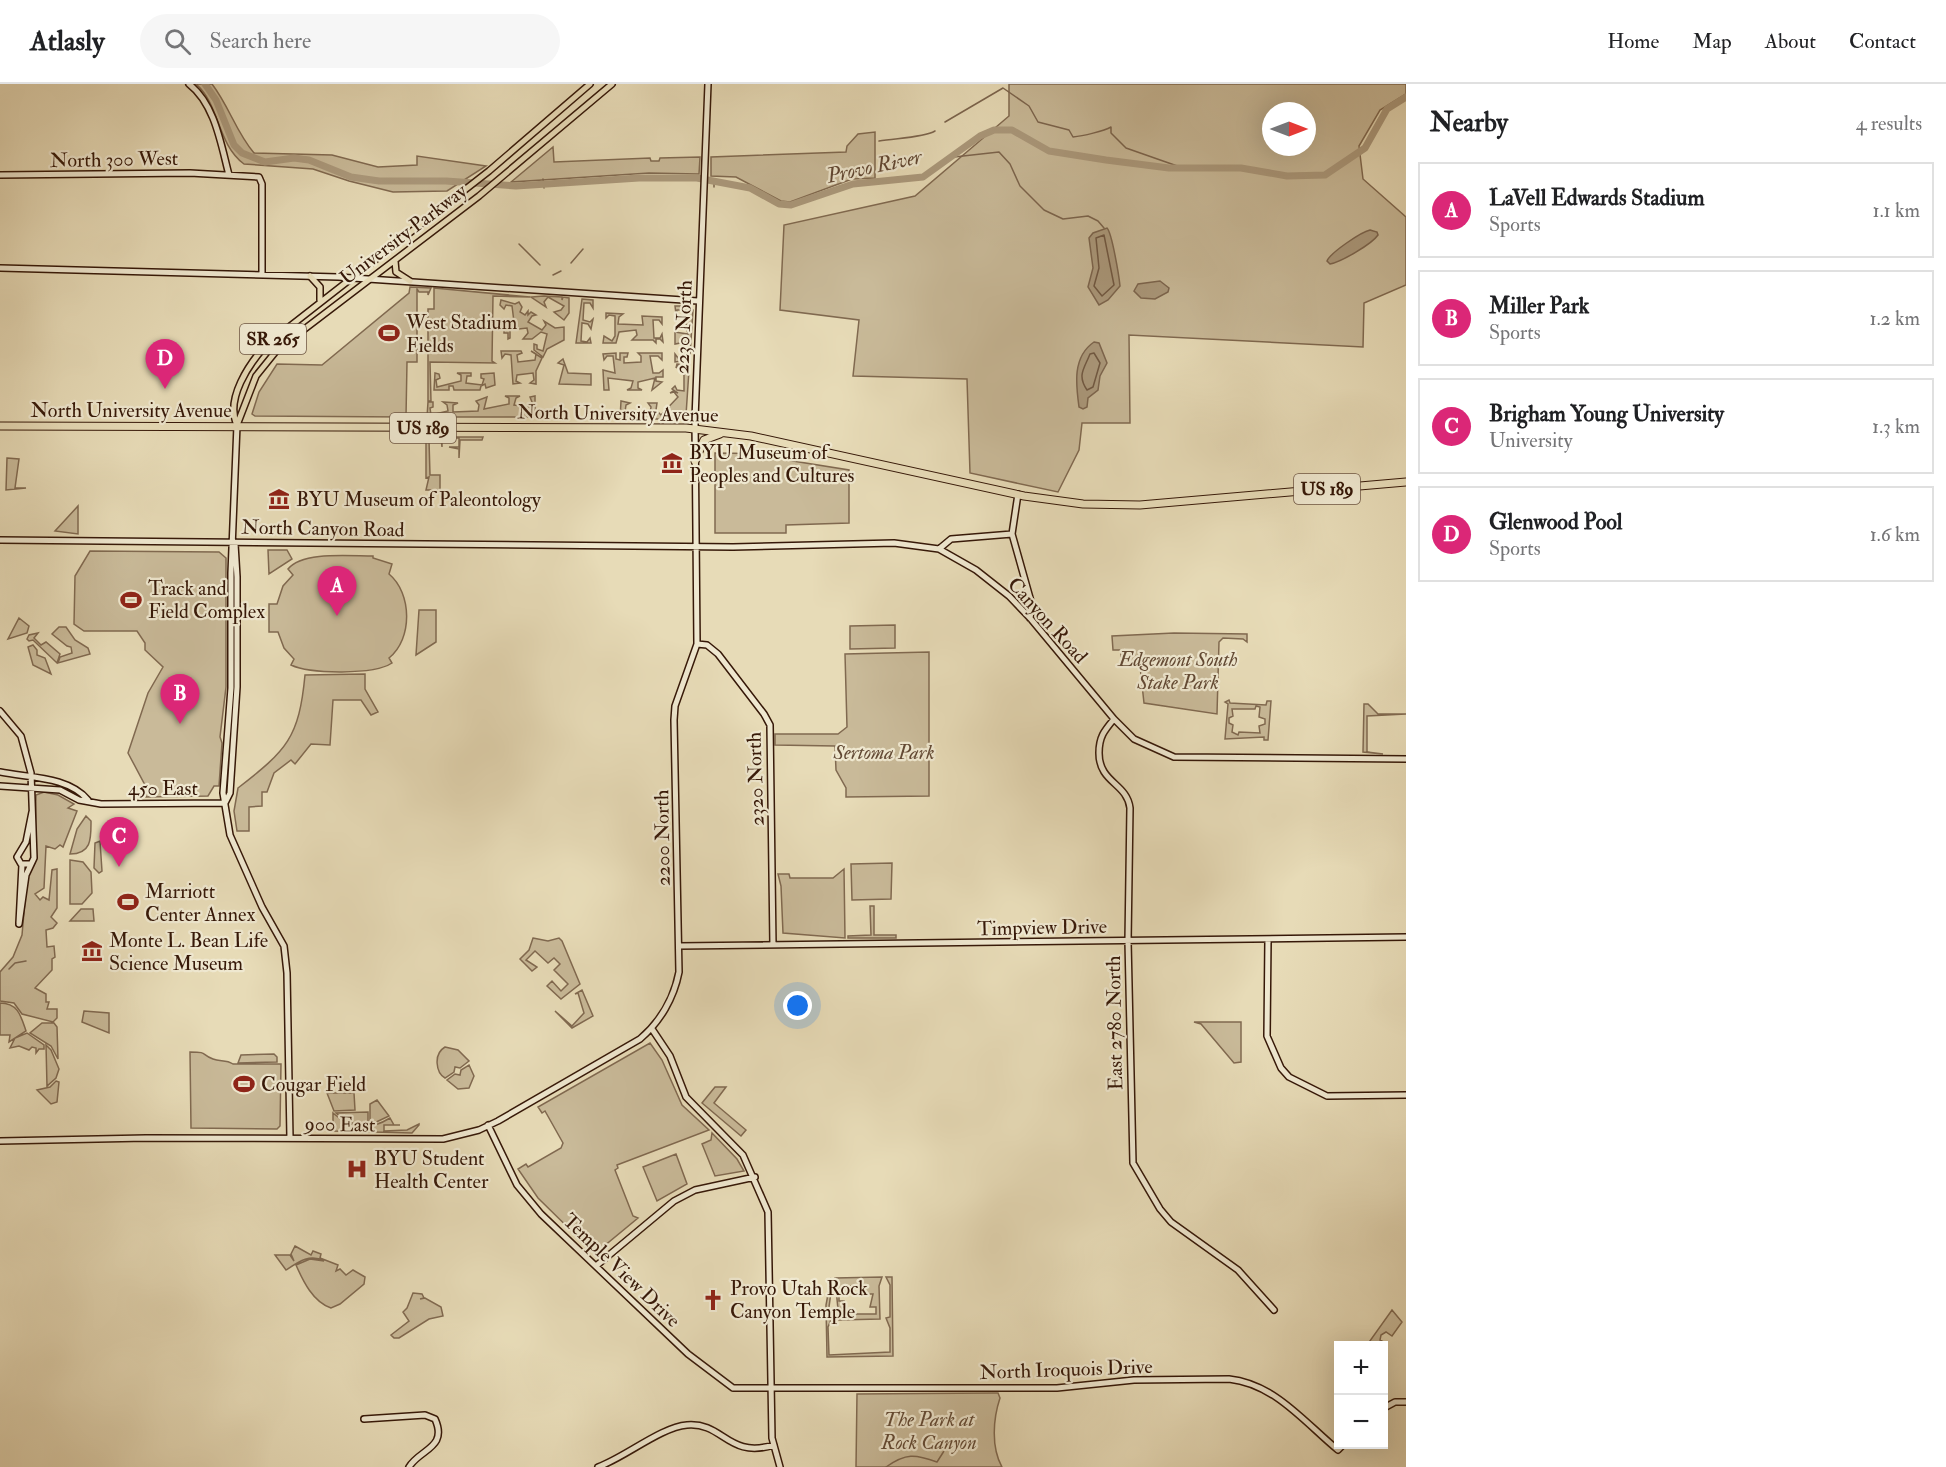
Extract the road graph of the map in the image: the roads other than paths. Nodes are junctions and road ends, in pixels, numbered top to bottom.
1 (189, 84) edge
2 (591, 84) edge
3 (612, 84) edge
4 (708, 84) edge
5 (0, 175) edge
6 (229, 175) junction
7 (398, 258) junction
8 (0, 268) edge
9 (262, 275) junction
10 (310, 276) junction
11 (351, 278) junction
12 (370, 279) junction
13 (410, 281) junction
14 (698, 301) junction
15 (318, 303) junction
16 (237, 425) junction
17 (0, 426) edge
18 (695, 429) junction
19 (735, 433) junction
20 (695, 461) junction
21 (1406, 482) edge
22 (1018, 494) junction
23 (1012, 534) junction
24 (0, 540) edge
25 (234, 542) junction
26 (646, 546) joint
27 (696, 546) junction
28 (939, 549) junction
29 (1030, 618) junction
30 (697, 644) junction
31 (0, 711) edge
32 (1114, 719) junction
33 (1406, 759) edge
34 (0, 772) edge
35 (11, 774) junction
36 (31, 778) junction
37 (0, 785) edge
38 (32, 787) junction
39 (88, 800) junction
40 (225, 802) junction
41 (32, 812) junction
42 (28, 824) junction
43 (32, 839) junction
44 (20, 851) junction
45 (33, 853) junction
46 (32, 862) junction
47 (21, 865) junction
48 (1406, 937) edge
49 (1268, 939) junction
50 (1128, 941) junction
51 (773, 945) junction
52 (679, 946) junction
53 (652, 1029) junction
54 (1406, 1095) edge
55 (489, 1125) junction
56 (290, 1138) junction
57 (0, 1141) edge
58 (755, 1177) junction
59 (596, 1266) junction
60 (1274, 1310) dead end
61 (771, 1390) junction
62 (1406, 1402) edge
63 (1388, 1406) edge
64 (364, 1419) dead end
65 (774, 1445) junction
66 (1334, 1447) edge
67 (408, 1467) edge
68 (598, 1467) edge
69 (780, 1467) edge

1 - 6 street
2 - 11 main road, University Parkway / SR 265
3 - 7 main road, University Parkway / SR 265
4 - 14 street, 2230 North
5 - 6 street, North 300 West
6 - 9 street, North 300 West
7 - 12 main road, University Parkway / SR 265
7 - 13 main road
8 - 9 street
9 - 10 street
10 - 11 street
10 - 15 main road
11 - 12 street
11 - 15 main road, University Parkway / SR 265
12 - 13 street
12 - 16 main road, University Parkway / SR 265
13 - 14 street
14 - 18 street, 2230 North
15 - 16 main road, University Parkway / SR 265
16 - 17 highway, North University Avenue / US 189
16 - 18 highway, North University Avenue / US 189
16 - 25 street, University Parkway
18 - 19 highway, North University Avenue / US 189
18 - 20 street, 2230 North
19 - 20 highway
19 - 22 highway, North University Avenue / US 189
20 - 27 street, 2230 North
21 - 22 highway, North University Avenue / US 189
22 - 23 street
23 - 28 street
23 - 29 street
24 - 25 street, North Canyon Road
25 - 26 street, North Canyon Road
25 - 40 street, University Parkway
25 - 40 street, University Parkway
26 - 27 street, Canyon Road
27 - 28 street, Canyon Road
27 - 30 street, 2230 North
28 - 29 street, Canyon Road
29 - 32 street, Canyon Road
30 - 51 street, 2320 North
30 - 52 street, 2200 North
31 - 36 street
32 - 33 street, Canyon Road
32 - 50 street, East 2780 North
34 - 35 street
35 - 36 street
35 - 37 street
36 - 38 street
36 - 39 street
37 - 38 street
38 - 39 street
38 - 41 street
39 - 40 street, 450 East
40 - 56 street, University Parkway
41 - 42 street
41 - 43 street
42 - 43 street
42 - 44 street
43 - 45 street
44 - 45 street
44 - 47 street
45 - 46 street
46 - 47 street
46 - 47 street
48 - 49 street, Timpview Drive
49 - 50 street, Timpview Drive
49 - 54 street
50 - 51 street, Timpview Drive
50 - 60 street, East 2780 North
51 - 52 street, Timpview Drive
52 - 53 street, 2200 North
53 - 55 street, 900 East
53 - 58 street
55 - 56 street, 900 East
55 - 59 street, Temple View Drive
56 - 57 street, 900 East
58 - 59 street
58 - 61 street
59 - 61 street, Temple View Drive
61 - 65 street
61 - 66 street, North Iroquois Drive
62 - 63 street
64 - 67 street
65 - 68 street
65 - 69 street

